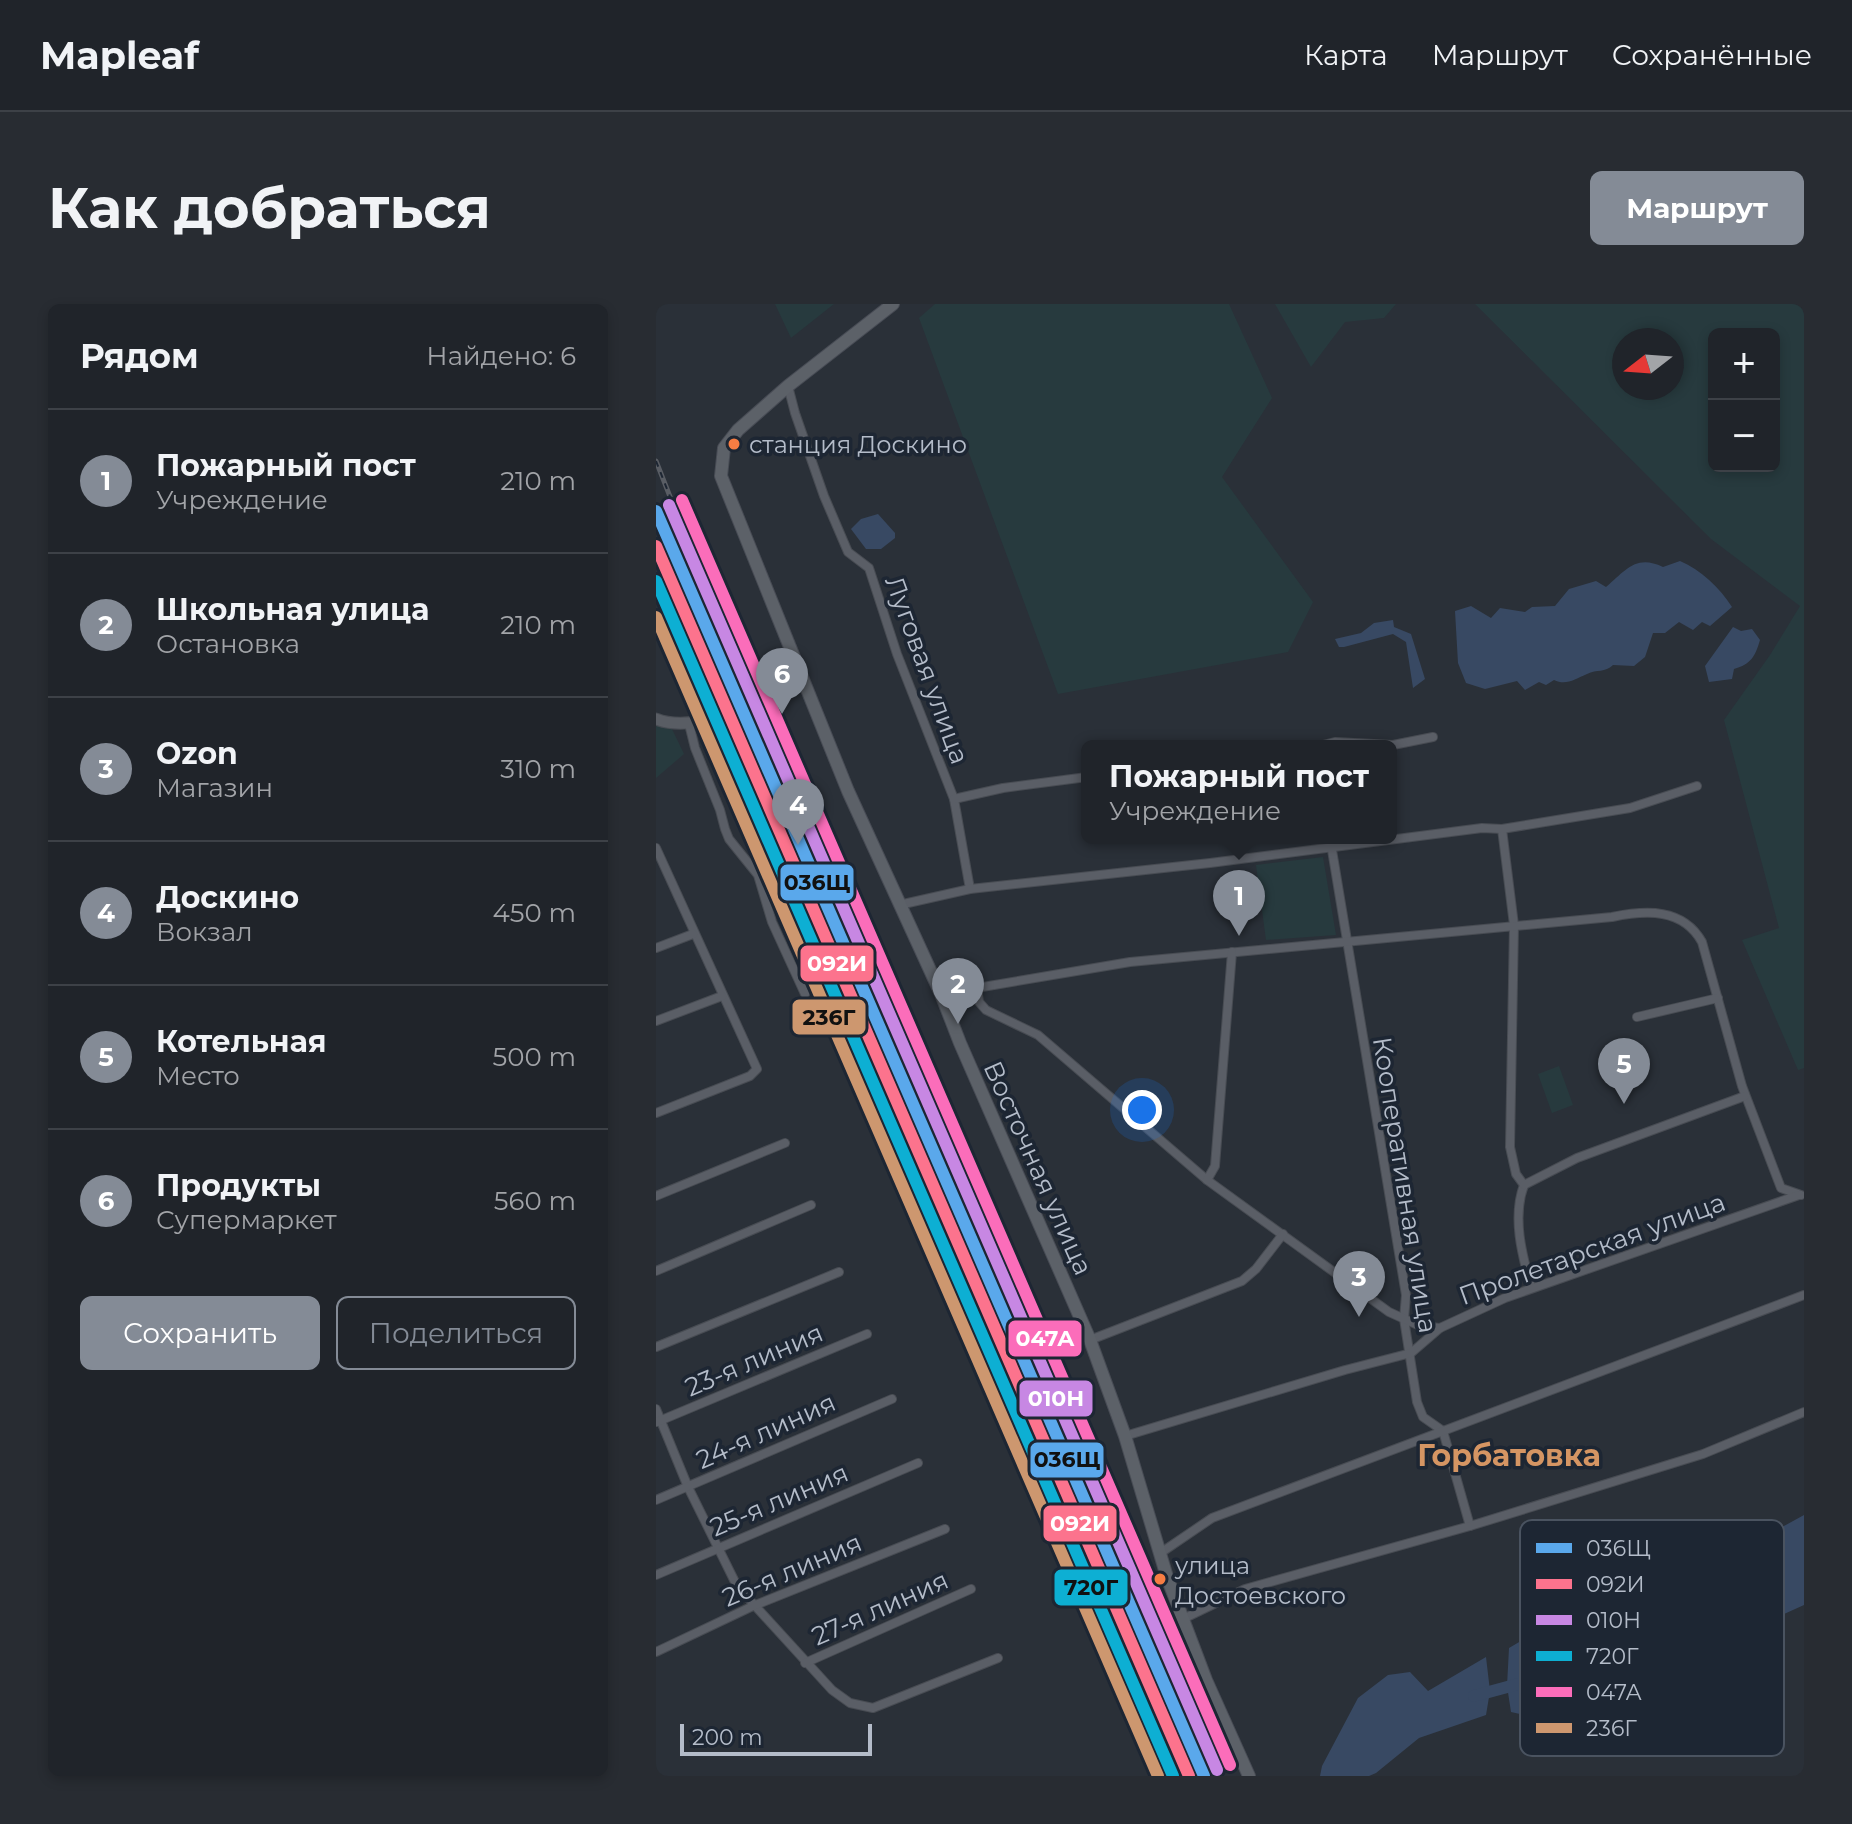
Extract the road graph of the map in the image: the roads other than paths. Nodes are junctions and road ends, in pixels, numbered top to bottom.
1 (893, 304) edge
2 (788, 386) junction
3 (803, 682) junction
4 (656, 719) edge
5 (689, 724) junction
6 (1433, 737) dead end
7 (1397, 744) edge
8 (1081, 778) edge
9 (1697, 786) dead end
10 (954, 799) junction
11 (1502, 829) junction
12 (1397, 836) edge
13 (1323, 844) edge
14 (1331, 844) edge
15 (656, 848) edge
16 (660, 867) edge
17 (970, 889) junction
18 (898, 905) junction
19 (1514, 925) junction
20 (693, 934) junction
21 (1346, 941) junction
22 (656, 948) edge
23 (1232, 952) junction
24 (977, 988) junction
25 (805, 994) dead end
26 (941, 994) junction
27 (722, 996) junction
28 (1718, 998) junction
29 (1637, 1017) dead end
30 (656, 1021) edge
31 (1745, 1096) junction
32 (656, 1113) edge
33 (785, 1143) dead end
34 (1207, 1180) junction
35 (1524, 1185) junction
36 (1781, 1188) junction
37 (1802, 1194) edge
38 (656, 1196) edge
39 (1774, 1204) junction
40 (811, 1205) dead end
41 (1283, 1234) junction
42 (656, 1271) edge
43 (839, 1272) dead end
44 (1531, 1287) junction
45 (1804, 1295) edge
46 (1404, 1319) junction
47 (1440, 1328) junction
48 (867, 1334) dead end
49 (1090, 1340) junction
50 (656, 1347) edge
51 (1411, 1353) junction
52 (892, 1399) dead end
53 (656, 1409) edge
54 (1804, 1412) edge
55 (658, 1422) edge
56 (1443, 1431) junction
57 (1125, 1436) junction
58 (918, 1463) dead end
59 (688, 1487) junction
60 (656, 1500) edge
61 (1470, 1526) junction
62 (945, 1529) dead end
63 (719, 1548) junction
64 (1159, 1554) junction
65 (656, 1575) edge
66 (971, 1589) dead end
67 (753, 1606) junction
68 (1183, 1619) junction
69 (656, 1652) edge
70 (998, 1658) dead end
71 (805, 1663) junction
72 (1249, 1776) edge

1 - 2 main road, Восточная улица
2 - 3 main road, Восточная улица
2 - 10 street, Луговая улица
3 - 5 street
3 - 18 main road, Восточная улица
4 - 5 street
5 - 25 street
6 - 7 street
8 - 10 street
9 - 11 street
10 - 17 street, Луговая улица
11 - 12 street
11 - 19 street
13 - 17 street
14 - 21 street, Кооперативная улица
15 - 16 street
16 - 20 street
17 - 18 street
18 - 26 main road, Восточная улица
19 - 21 street
19 - 28 street
19 - 35 street
20 - 22 street
20 - 27 street
21 - 23 street
21 - 46 street, Кооперативная улица
23 - 24 street
23 - 34 street
24 - 26 street
24 - 34 street
26 - 49 main road, Восточная улица
27 - 30 street
27 - 32 street
28 - 29 street
28 - 31 street
31 - 35 street
31 - 36 street
33 - 38 street
34 - 41 street
35 - 44 street
36 - 37 street
36 - 39 street
37 - 39 street, Пролетарская улица
39 - 44 street, Пролетарская улица
40 - 42 street
41 - 46 street
41 - 49 street
43 - 50 street
44 - 47 street, Пролетарская улица
45 - 56 street
46 - 47 street
46 - 51 street, Кооперативная улица
47 - 51 street, Пролетарская улица
48 - 55 street, 23-я линия
49 - 57 main road, Восточная улица
51 - 56 street, Кооперативная улица
51 - 57 street, Пролетарская улица
52 - 59 street, 24-я линия
53 - 55 street
54 - 61 street
55 - 59 street
56 - 61 street, Кооперативная улица
56 - 64 street
57 - 64 main road, Восточная улица
58 - 63 street, 25-я линия
59 - 60 street, 24-я линия
59 - 63 street
61 - 68 street
62 - 67 street, 26-я линия
63 - 65 street, 25-я линия
63 - 67 street
64 - 68 main road, Восточная улица
66 - 71 street, 27-я линия
67 - 69 street, 26-я линия
67 - 71 street
68 - 72 main road, Восточная улица
70 - 71 street

